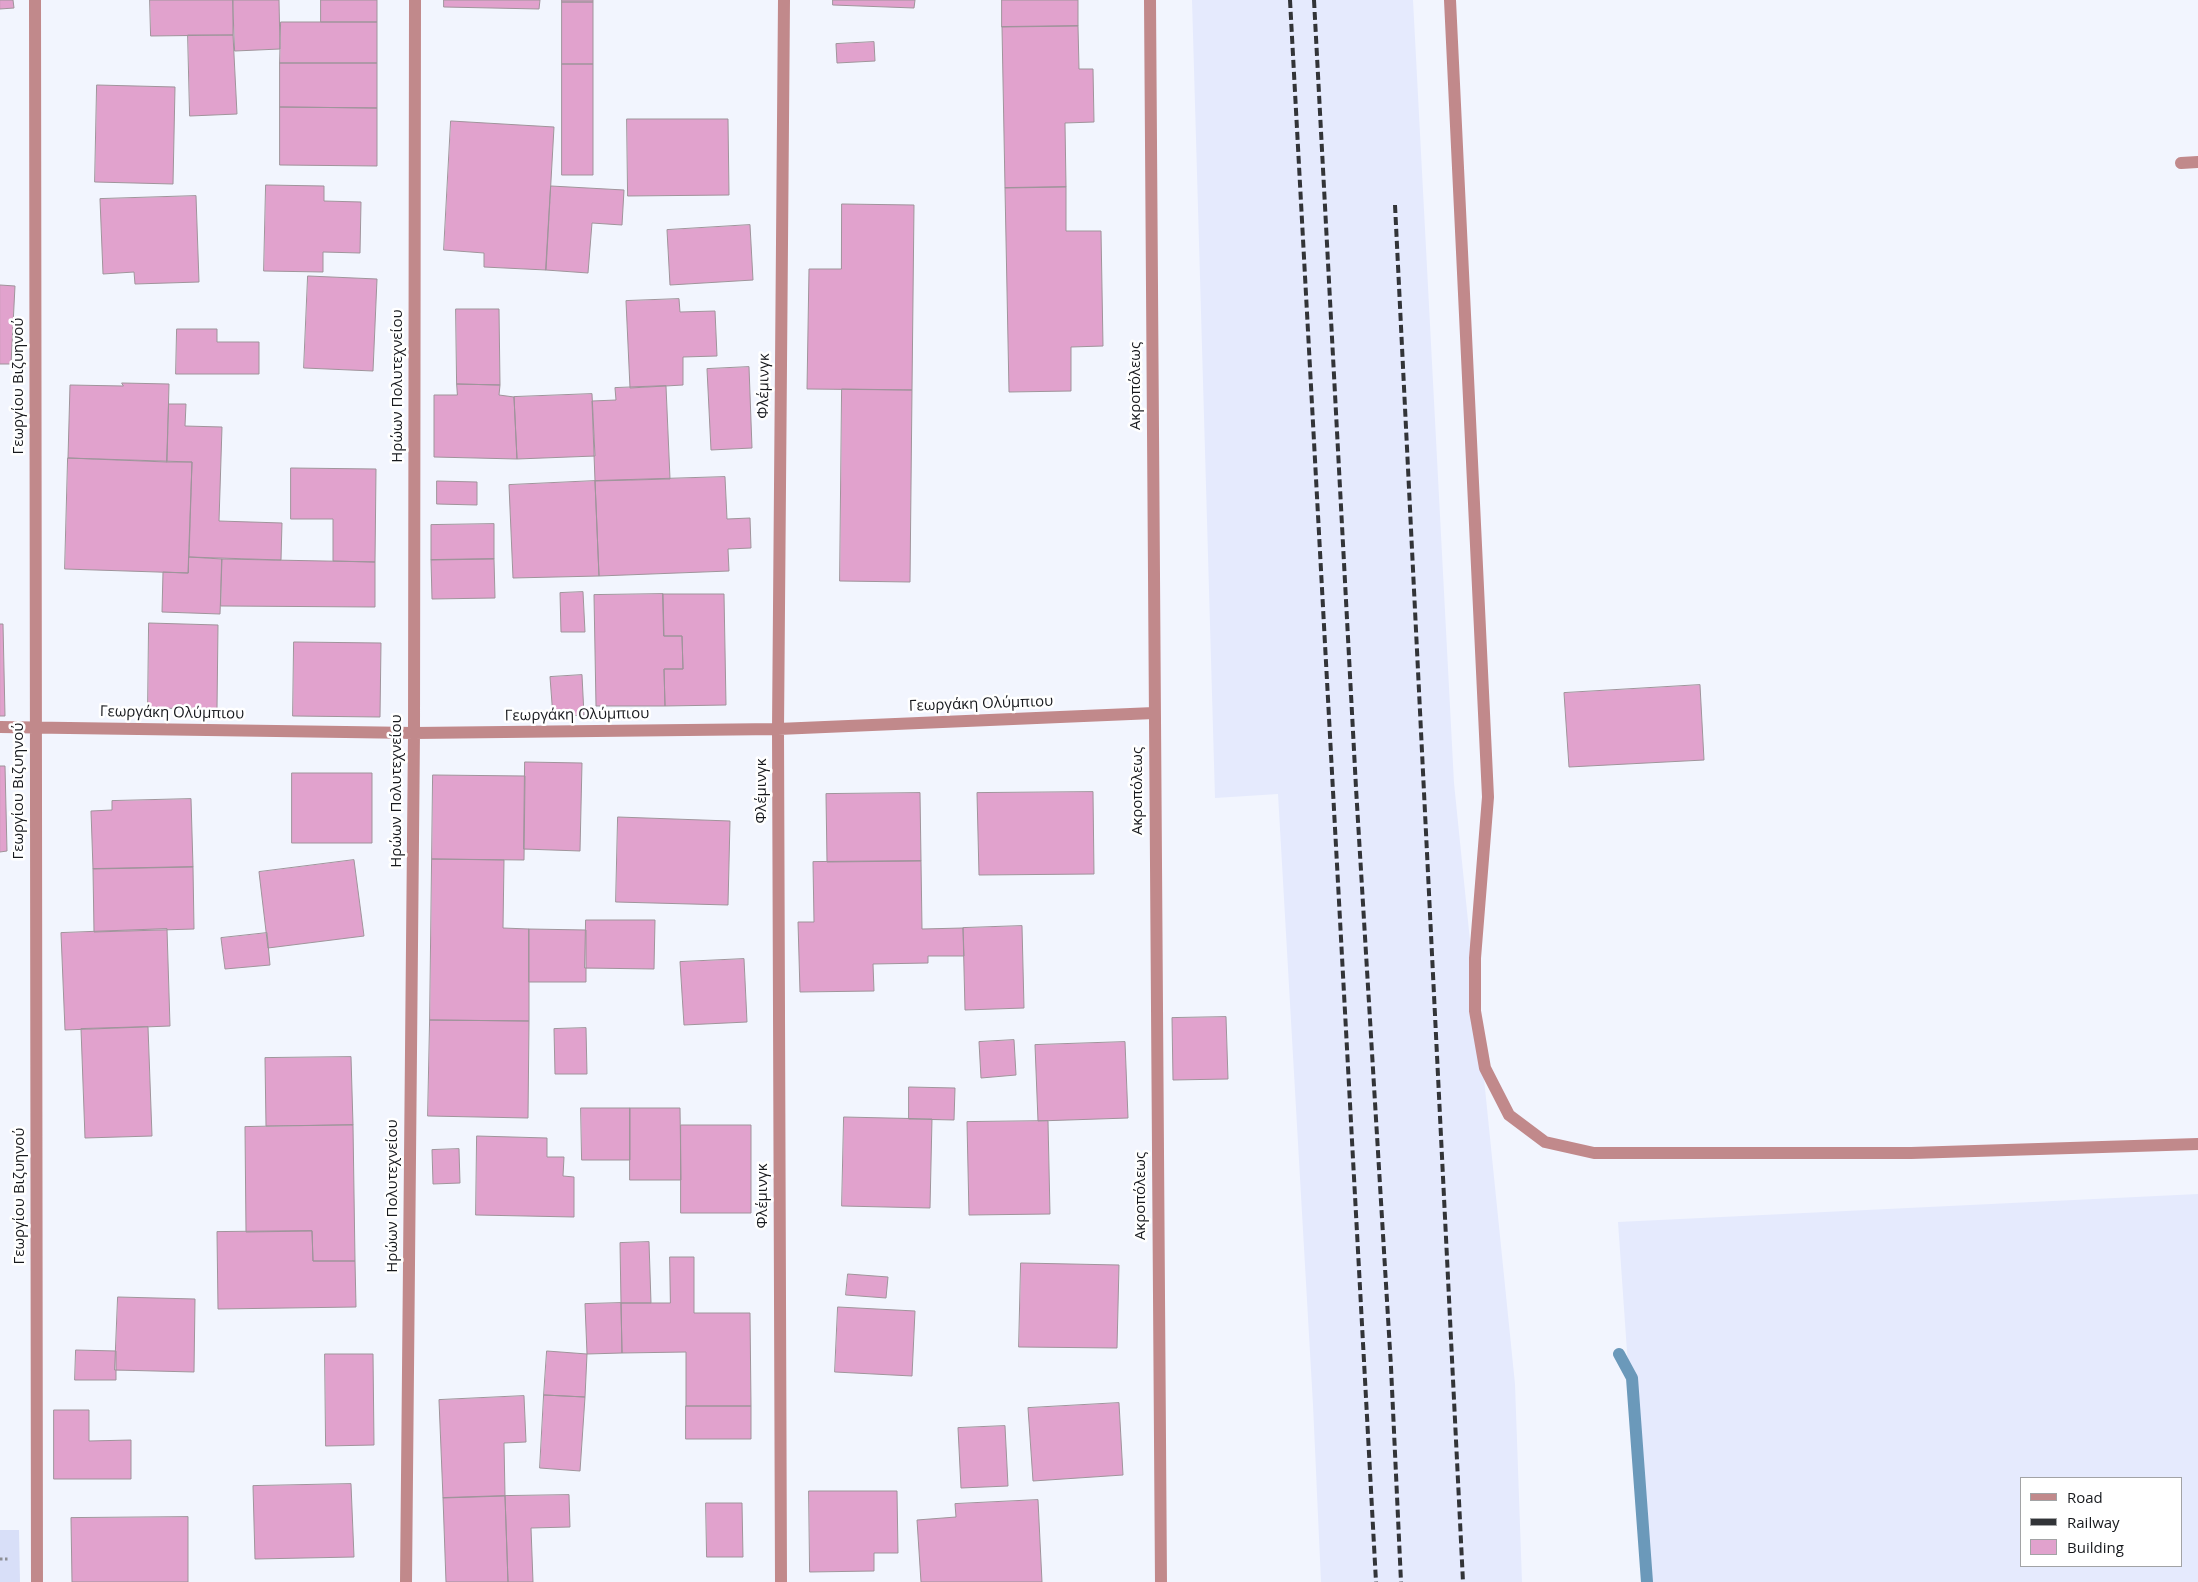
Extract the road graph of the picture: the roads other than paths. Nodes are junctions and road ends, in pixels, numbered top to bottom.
1 (35, 0) edge
2 (415, 0) edge
3 (784, 0) edge
4 (1150, 0) edge
5 (1450, 0) edge
6 (2198, 162) edge
7 (2181, 163) dead end
8 (1154, 713) junction
9 (36, 727) junction
10 (0, 728) edge
11 (778, 729) junction
12 (414, 733) junction
13 (2198, 1144) edge
14 (36, 1582) edge
15 (406, 1582) edge
16 (781, 1582) edge
17 (1161, 1582) edge

1 - 9 street, Γεωργίου Βιζυηνού
2 - 12 street, Ηρώων Πολυτεχνείου
3 - 11 street, Φλέμινγκ
4 - 8 street, Ακροπόλεως
5 - 13 street
6 - 7 street
8 - 11 street, Γεωργάκη Ολύμπιου
8 - 17 street, Ακροπόλεως
9 - 10 street, Γεωργάκη Ολύμπιου
9 - 12 street, Γεωργάκη Ολύμπιου
9 - 14 street, Γεωργίου Βιζυηνού
11 - 12 street, Γεωργάκη Ολύμπιου
11 - 16 street, Φλέμινγκ
12 - 15 street, Ηρώων Πολυτεχνείου

